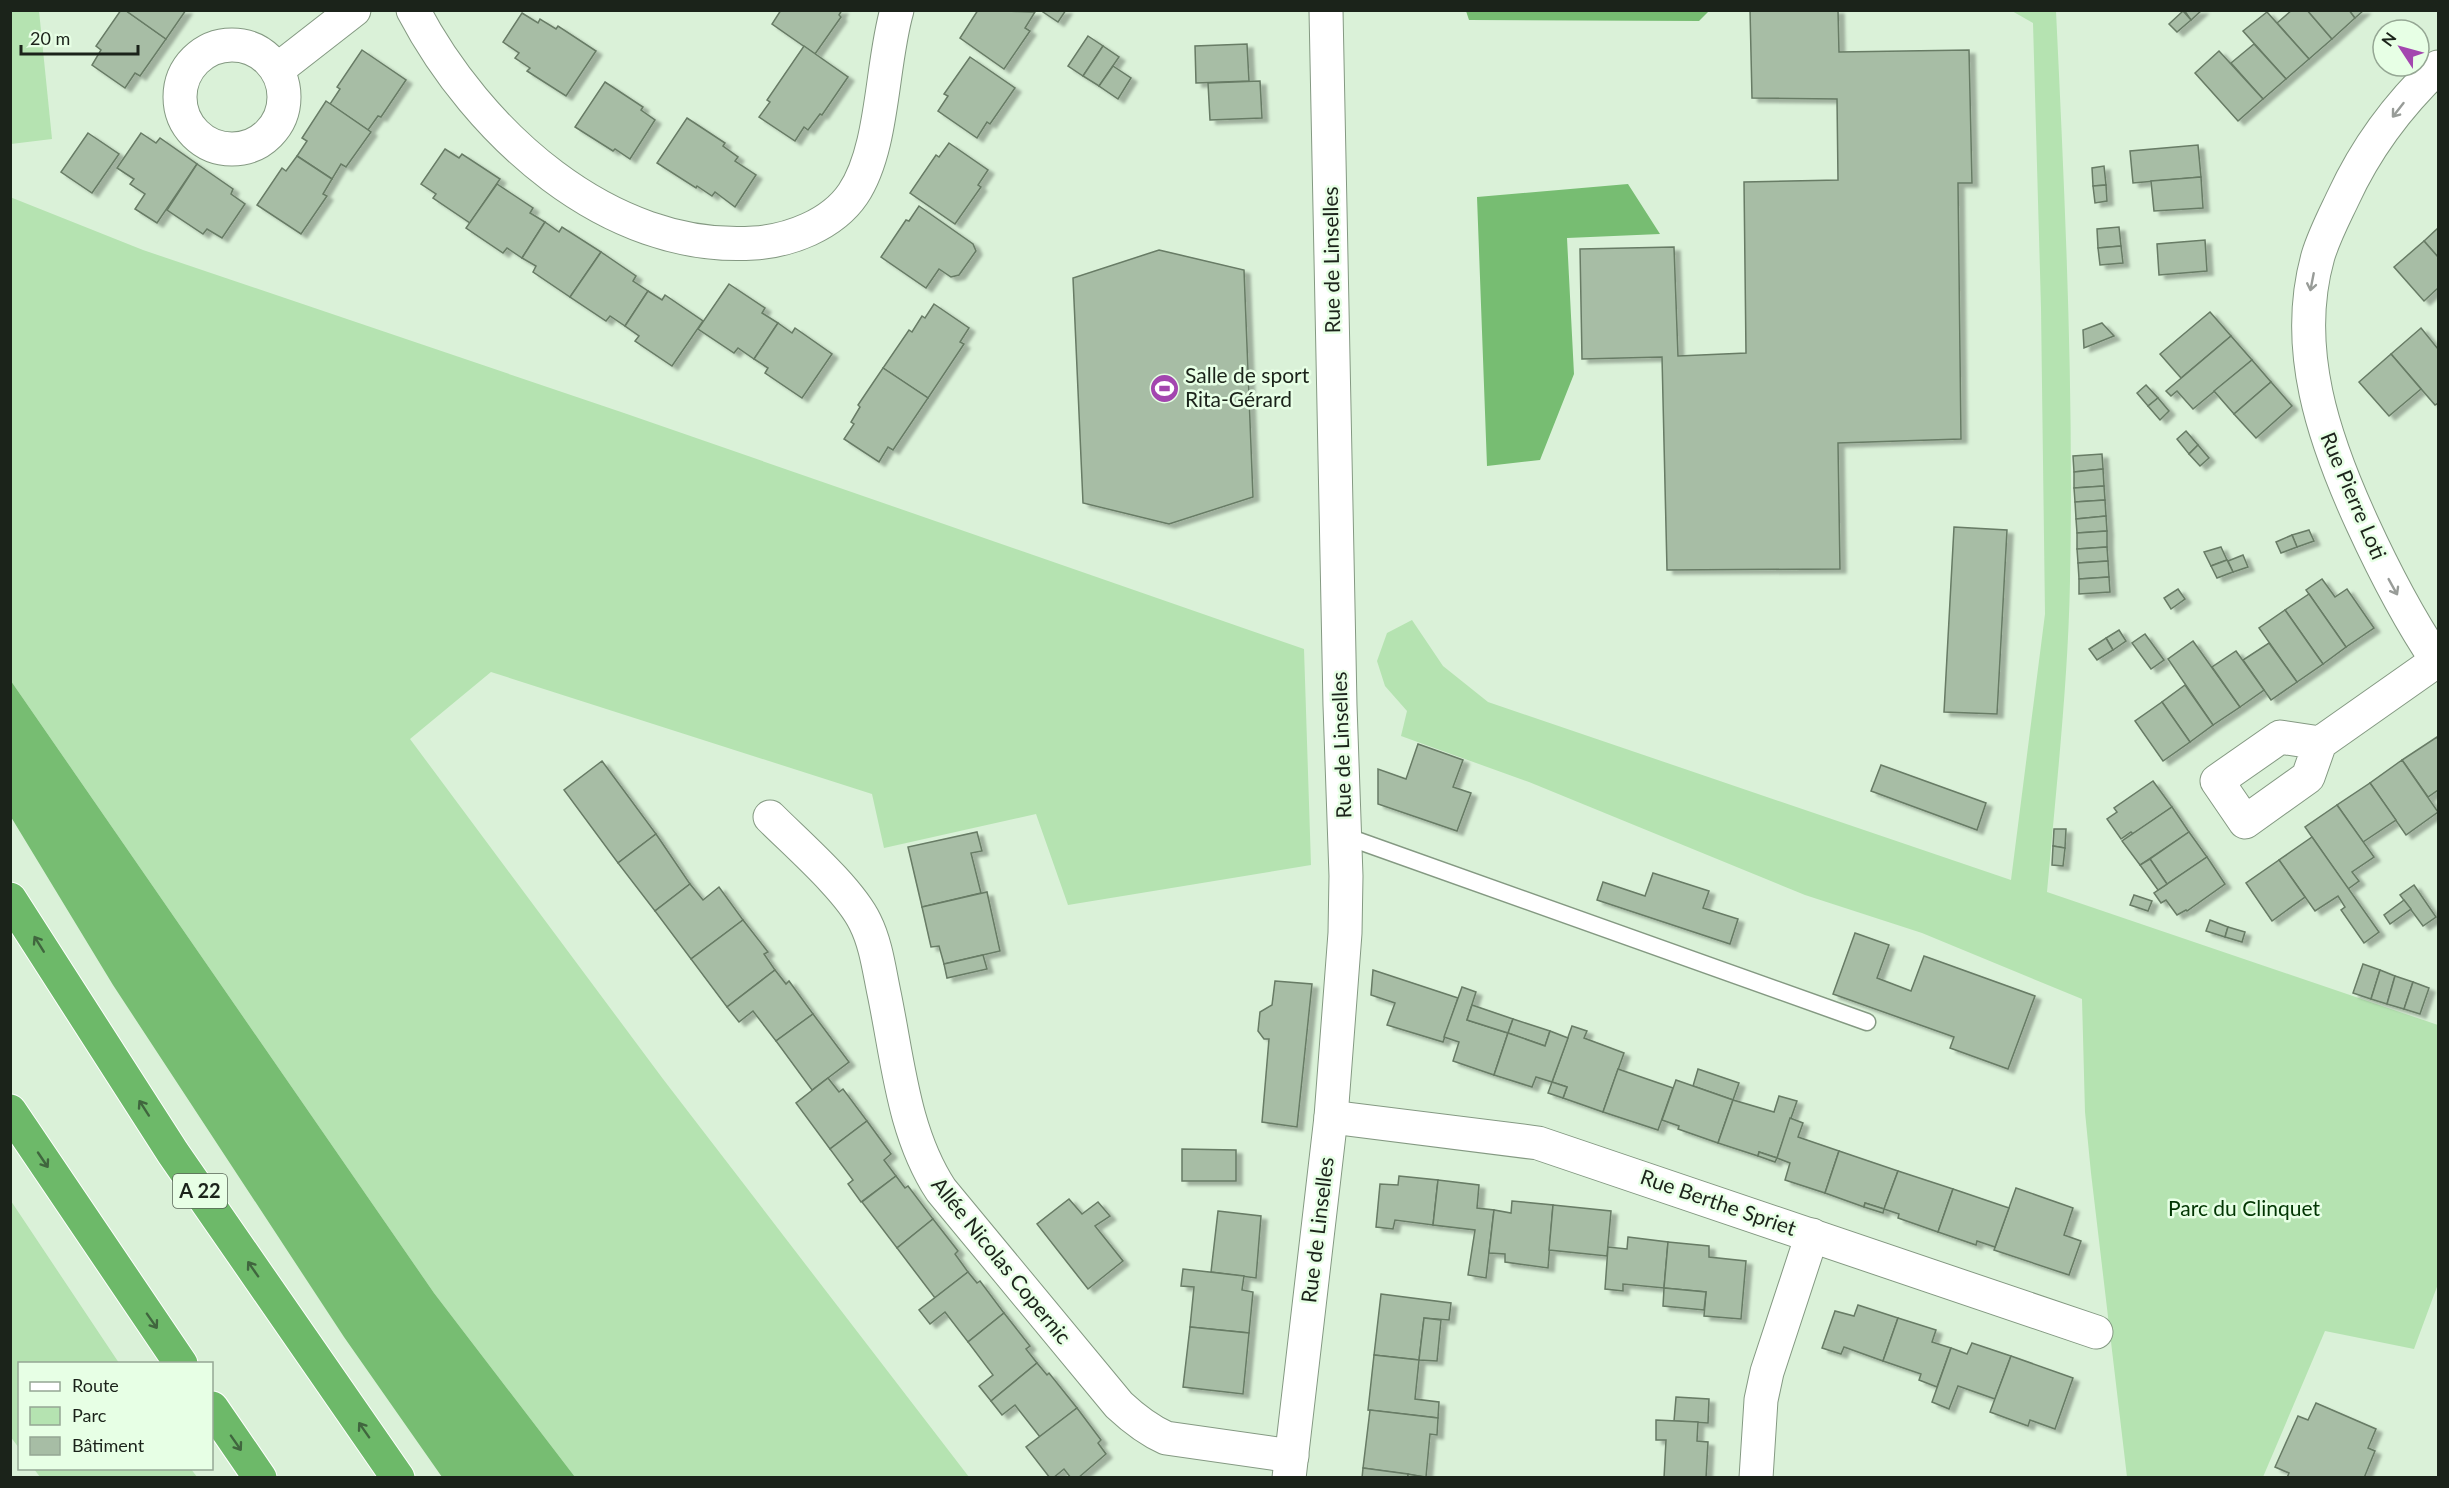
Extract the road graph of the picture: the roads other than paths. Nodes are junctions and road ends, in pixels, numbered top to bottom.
1 (354, 10) edge
2 (413, 10) edge
3 (897, 10) edge
4 (1326, 10) edge
5 (2439, 67) edge
6 (277, 70) dead end
7 (2438, 661) edge
8 (2320, 743) dead end
9 (770, 817) dead end
10 (1345, 836) junction
11 (10, 899) edge
12 (1867, 1022) dead end
13 (10, 1111) edge
14 (1331, 1117) junction
15 (1812, 1235) junction
16 (2096, 1332) dead end
17 (180, 1362) edge
18 (213, 1409) edge
19 (1291, 1467) edge
20 (260, 1478) edge
21 (398, 1478) edge
22 (1756, 1478) edge

1 - 6 street
2 - 3 street
4 - 10 street, Rue de Linselles
5 -> 7 street, Rue Pierre Loti
7 - 8 street
9 - 19 street, Allée Nicolas Copernic
10 - 12 lane
10 - 14 street, Rue de Linselles
21 -> 11 highway, A 22
13 -> 17 highway
14 - 15 street, Rue Berthe Spriet
14 - 19 street, Rue de Linselles
15 - 16 street, Rue Berthe Spriet
15 - 22 street
18 -> 20 highway

